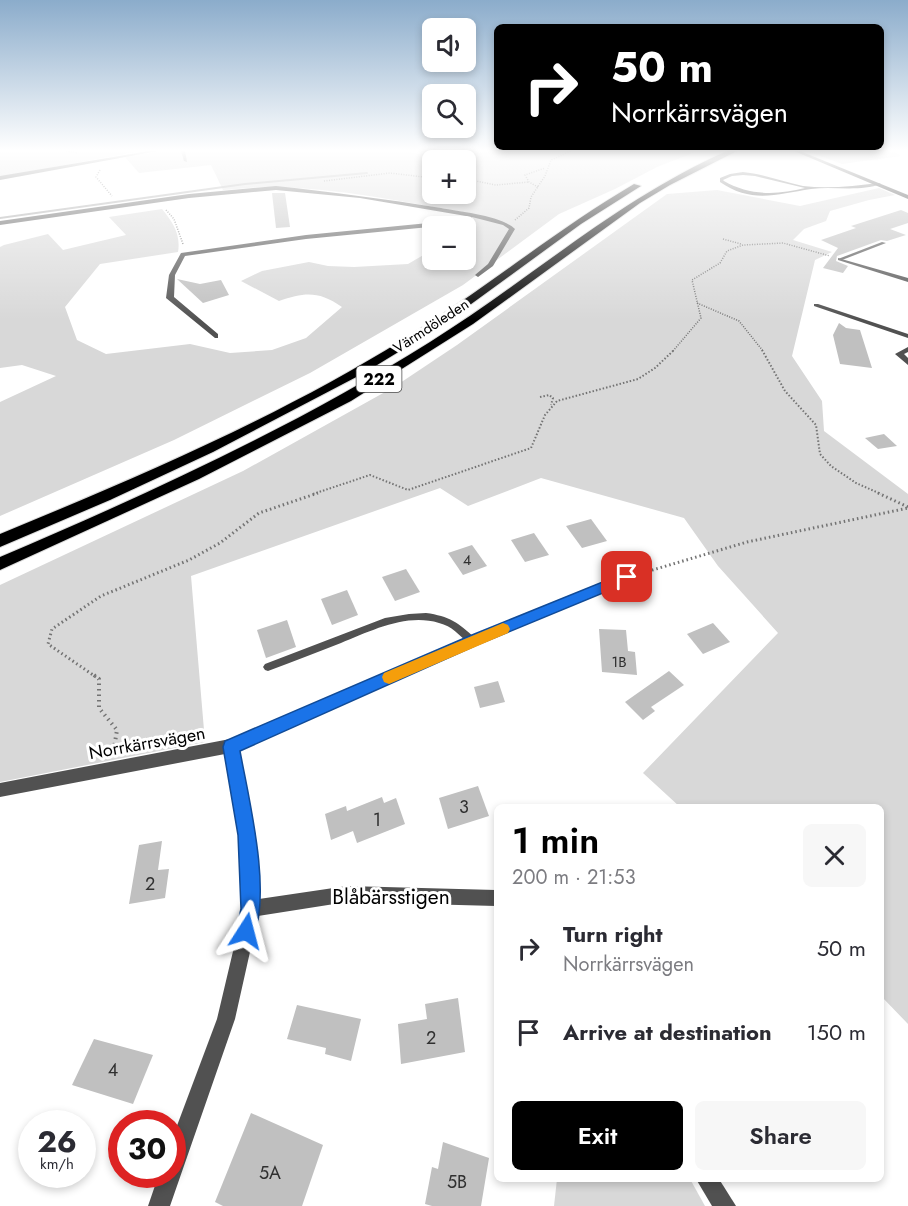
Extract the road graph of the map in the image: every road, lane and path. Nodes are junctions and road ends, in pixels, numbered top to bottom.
1 (107, 207) edge
2 (164, 207) edge
3 (420, 207) edge
4 (529, 207) edge
5 (601, 207) edge
6 (624, 207) edge
7 (464, 216) edge
8 (476, 218) edge
9 (0, 223) edge
10 (505, 224) junction
11 (422, 226) edge
12 (723, 239) dead end
13 (884, 243) dead end
14 (743, 245) junction
15 (183, 254) junction
16 (840, 259) junction
17 (478, 275) dead end
18 (908, 280) edge
19 (697, 303) junction
20 (816, 305) dead end
21 (215, 336) dead end
22 (908, 336) edge
23 (908, 348) edge
24 (908, 363) edge
25 (540, 397) dead end
26 (551, 405) junction
27 (908, 507) edge
28 (0, 541) edge
29 (0, 564) edge
30 (627, 577) joint
31 (472, 641) junction
32 (268, 668) dead end
33 (231, 747) junction
34 (111, 768) junction
35 (0, 790) edge
36 (494, 898) edge
37 (251, 909) junction
38 (186, 1129) edge
39 (708, 1182) edge
40 (165, 1188) edge
41 (159, 1206) edge
42 (725, 1206) edge

1 - 9 street
2 - 15 path
3 - 7 street
4 - 10 path
5 - 28 highway, Värmdöleden / 222
6 - 29 highway, Värmdöleden / 222
8 - 10 street
10 - 17 street
11 - 15 street
12 - 14 path
13 - 16 lane
14 - 16 path
14 - 19 path
15 - 21 street
16 - 18 street
19 - 26 path
19 - 27 path
20 - 22 lane
23 - 24 street
25 - 26 path
26 - 34 path
27 - 30 path
30 - 31 street, Norrkärrsvägen
31 - 32 lane
31 - 33 street, Norrkärrsvägen
33 - 34 street, Norrkärrsvägen
33 - 37 street
34 - 35 street, Norrkärrsvägen
36 - 37 street, Blåbärsstigen
37 - 38 street
39 - 42 street
40 - 41 street

